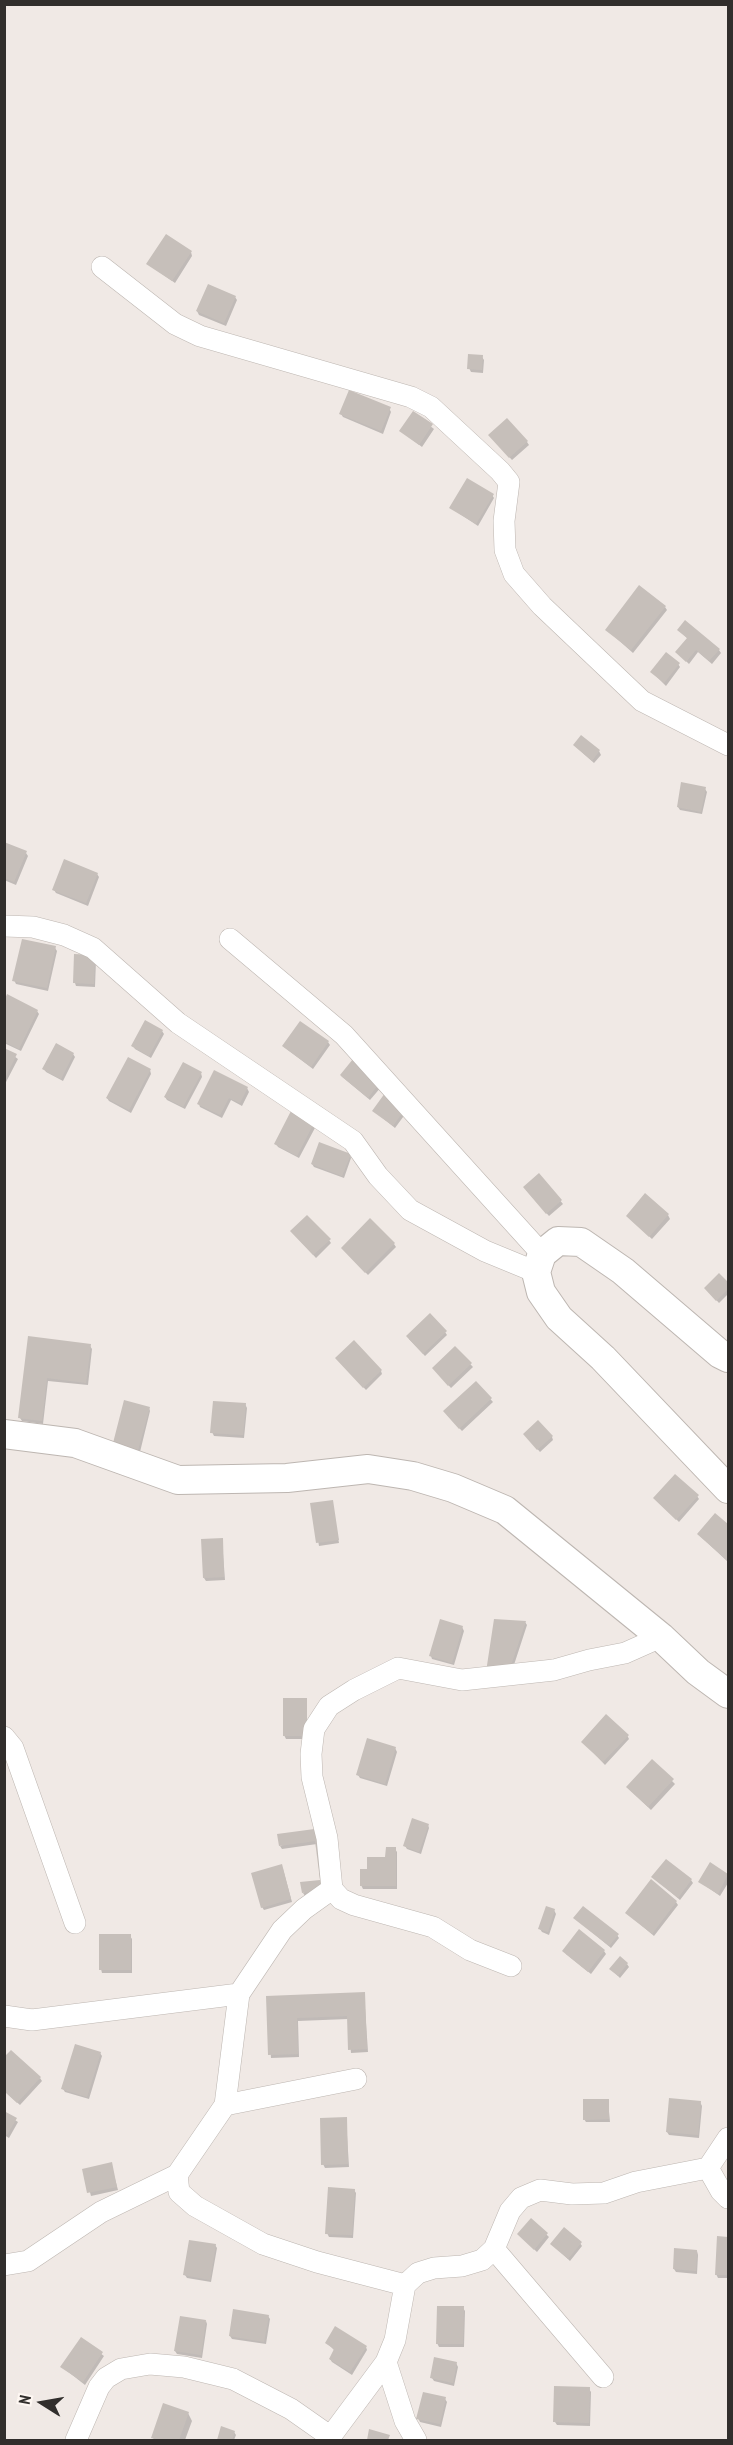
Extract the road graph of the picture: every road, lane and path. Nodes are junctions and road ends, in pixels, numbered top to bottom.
1 (102, 267) dead end
2 (729, 745) edge
3 (4, 926) edge
4 (230, 939) dead end
5 (539, 1263) junction
6 (729, 1358) edge
7 (4, 1434) edge
8 (729, 1490) edge
9 (662, 1637) junction
10 (729, 1694) edge
11 (4, 1737) edge
12 (332, 1889) junction
13 (75, 1923) dead end
14 (511, 1966) dead end
15 (239, 1994) junction
16 (4, 2016) edge
17 (356, 2079) dead end
18 (225, 2105) junction
19 (729, 2138) edge
20 (708, 2168) junction
21 (177, 2175) junction
22 (729, 2198) edge
23 (494, 2249) junction
24 (4, 2265) edge
25 (405, 2285) junction
26 (386, 2362) junction
27 (603, 2377) dead end
28 (330, 2439) edge
29 (75, 2440) edge
30 (416, 2440) edge

1 - 2 street
3 - 5 street
4 - 5 street
5 - 6 street
5 - 8 street
7 - 9 street
9 - 10 street
9 - 12 street
11 - 13 street
12 - 14 street
12 - 15 street
15 - 16 street
15 - 18 street
17 - 18 street
18 - 21 street
19 - 20 street
20 - 22 street
20 - 23 street
21 - 24 street
21 - 25 street
23 - 25 street
23 - 27 street
25 - 26 street
26 - 28 street
26 - 30 street
28 - 29 street

